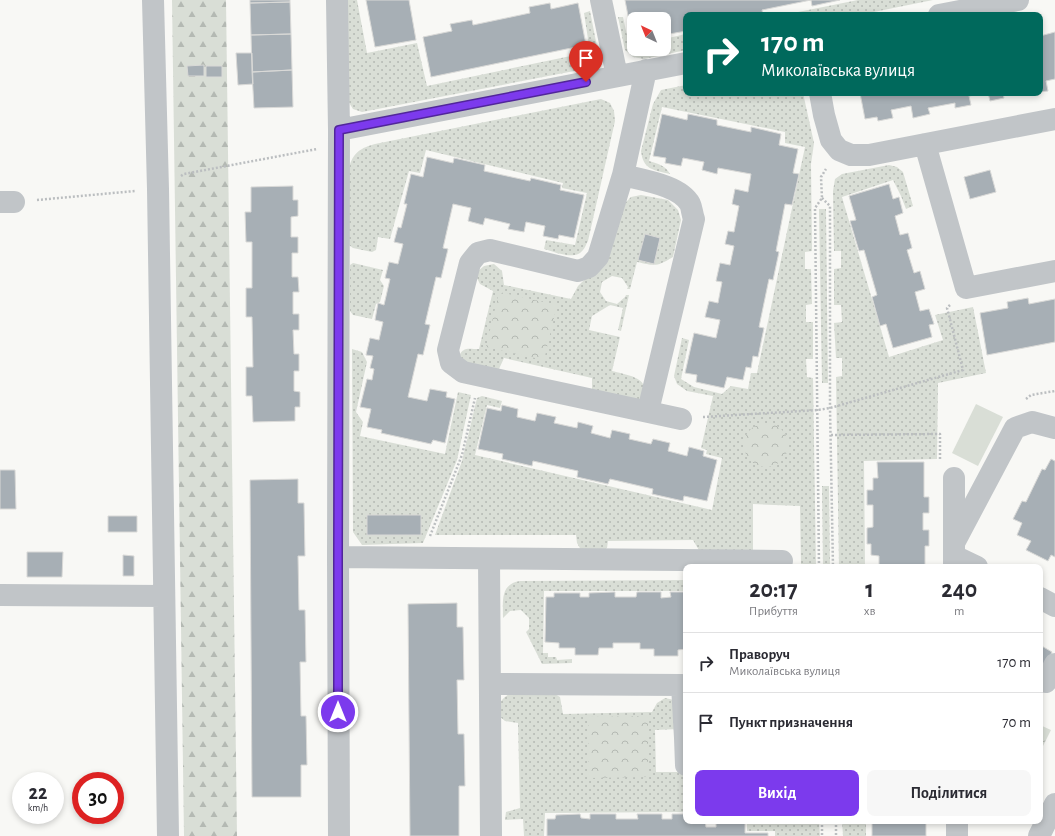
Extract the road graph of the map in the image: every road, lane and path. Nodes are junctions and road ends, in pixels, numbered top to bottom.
1 (153, 0) edge
2 (337, 0) edge
3 (601, 0) edge
4 (1018, 0) edge
5 (977, 4) edge
6 (949, 12) edge
7 (683, 64) edge
8 (646, 70) junction
9 (617, 76) junction
10 (821, 96) edge
11 (1055, 118) edge
12 (339, 138) junction
13 (925, 144) junction
14 (839, 150) junction
15 (623, 175) junction
16 (158, 189) junction
17 (822, 198) junction
18 (7, 202) edge
19 (1055, 271) edge
20 (966, 288) junction
21 (480, 376) junction
22 (830, 408) junction
23 (818, 410) junction
24 (648, 411) junction
25 (681, 419) joint
26 (1055, 428) edge
27 (831, 435) junction
28 (954, 478) joint
29 (954, 555) edge
30 (338, 557) junction
31 (422, 558) junction
32 (489, 559) junction
33 (782, 561) dead end
34 (819, 564) edge
35 (833, 564) edge
36 (971, 564) edge
37 (8, 595) edge
38 (164, 596) junction
39 (1043, 600) edge
40 (1055, 606) edge
41 (490, 684) junction
42 (683, 702) edge
43 (1055, 804) edge
44 (822, 824) edge
45 (836, 824) edge
46 (957, 824) edge
47 (168, 836) edge
48 (339, 836) edge
49 (491, 836) edge
50 (822, 836) edge
51 (836, 836) edge
52 (957, 836) edge
53 (1039, 836) edge

1 - 16 street
2 - 12 street
3 - 9 street
4 - 5 street
5 - 6 street
7 - 8 street
8 - 9 street
8 - 15 street
9 - 12 street
10 - 14 street
11 - 13 street
12 - 16 path
12 - 30 street
13 - 14 street
13 - 20 street
14 - 17 path
15 - 21 street
15 - 24 street
16 - 18 path
16 - 38 street
17 - 22 path
17 - 23 path
19 - 20 street
20 - 22 path
21 - 24 street
21 - 31 path
22 - 23 path
22 - 27 path
23 - 25 path
23 - 34 path
24 - 25 street
26 - 29 street
27 - 28 path
27 - 35 path
28 - 29 street
29 - 36 street
30 - 31 street
30 - 48 street
31 - 32 street
32 - 33 street
32 - 41 street
37 - 38 street
38 - 47 street
39 - 40 street
41 - 42 street
41 - 49 street
43 - 53 street
44 - 50 path
45 - 51 path
46 - 52 street

